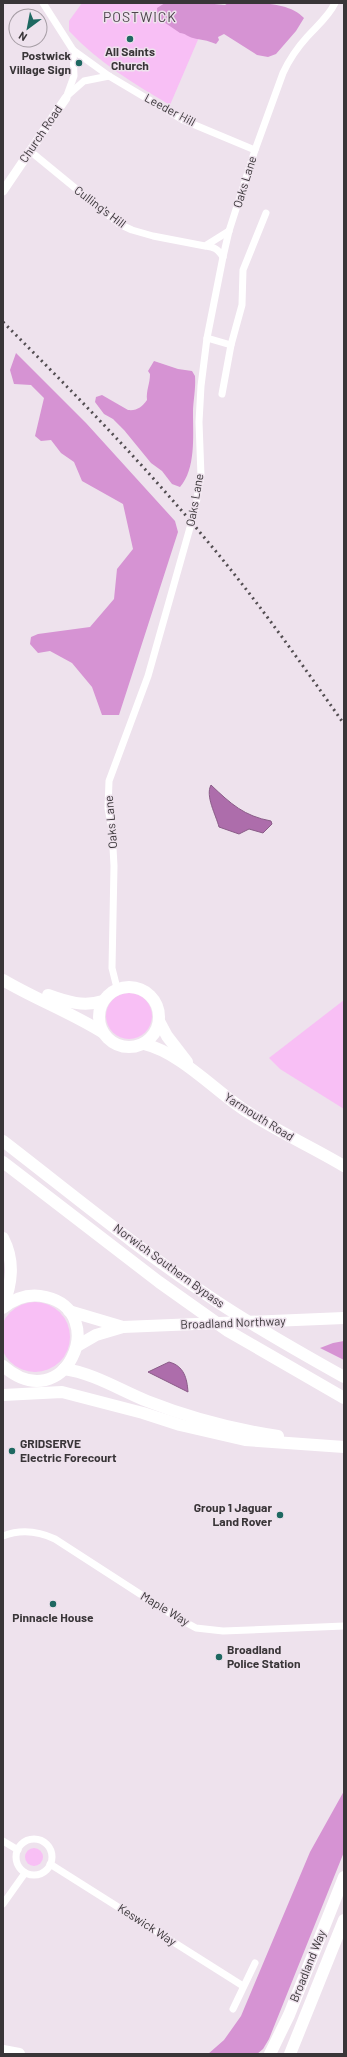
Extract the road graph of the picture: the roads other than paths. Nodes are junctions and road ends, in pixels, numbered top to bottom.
1 (43, 3) edge
2 (335, 3) edge
3 (73, 50) junction
4 (108, 76) junction
5 (66, 98) junction
6 (255, 150) junction
7 (30, 151) junction
8 (3, 191) edge
9 (266, 214) dead end
10 (229, 231) junction
11 (205, 246) junction
12 (223, 257) junction
13 (207, 338) junction
14 (231, 345) junction
15 (222, 394) dead end
16 (3, 980) edge
17 (117, 988) junction
18 (103, 1001) junction
19 (159, 1021) junction
20 (102, 1032) junction
21 (144, 1044) junction
22 (196, 1073) junction
23 (3, 1140) edge
24 (326, 1155) junction
25 (3, 1162) edge
26 (344, 1162) edge
27 (344, 1166) edge
28 (3, 1238) edge
29 (3, 1308) edge
30 (68, 1311) junction
31 (344, 1318) edge
32 (123, 1327) junction
33 (77, 1346) junction
34 (3, 1366) edge
35 (64, 1369) junction
36 (8, 1374) edge
37 (344, 1377) edge
38 (3, 1395) edge
39 (344, 1398) edge
40 (344, 1447) edge
41 (3, 1536) edge
42 (344, 1626) edge
43 (3, 1841) edge
44 (18, 1850) junction
45 (50, 1864) junction
46 (25, 1873) junction
47 (344, 1877) edge
48 (3, 1904) edge
49 (344, 1920) edge
50 (255, 1963) dead end
51 (243, 1986) junction
52 (233, 2009) dead end
53 (3, 2051) edge
54 (18, 2054) edge
55 (270, 2054) edge
56 (290, 2054) edge

1 - 3 street
2 - 6 street, Oaks Lane
3 - 4 street, Leeder Hill
3 - 5 street
4 - 5 street
4 - 6 street, Leeder Hill
5 - 7 street, Church Road
6 - 10 street, Oaks Lane
7 - 8 street, Church Road
7 - 11 street, Culling's Hill
9 - 14 street
10 - 11 street
10 - 12 street, Oaks Lane
11 - 12 street, Culling's Hill
12 - 13 street, Oaks Lane
13 - 14 street
13 - 17 street, Oaks Lane
14 - 15 street
16 - 18 highway
16 - 20 highway
17 - 18 highway
17 - 19 highway
18 - 20 highway
19 - 21 highway
19 - 22 highway, Yarmouth Road
20 - 21 highway
21 - 22 highway, Yarmouth Road
22 - 24 highway, Yarmouth Road
23 - 37 highway, Norwich Southern Bypass
24 - 26 highway, Yarmouth Road
24 - 27 highway, Yarmouth Road
25 - 39 highway, Norwich Southern Bypass
28 - 29 highway
29 - 30 highway
30 - 32 highway, Broadland Northway
30 - 33 highway
31 - 32 highway, Broadland Northway
32 - 33 highway, Broadland Northway
33 - 35 highway
34 - 36 highway
35 - 36 highway
35 - 40 highway
38 - 40 highway
41 - 42 street, Maple Way
43 - 44 street
44 - 45 street
44 - 46 street
45 - 46 street
45 - 51 street, Keswick Way
46 - 48 street
47 - 55 highway, Broadland Way
49 - 56 highway, Broadland Way
50 - 51 street
51 - 52 street
53 - 54 highway

